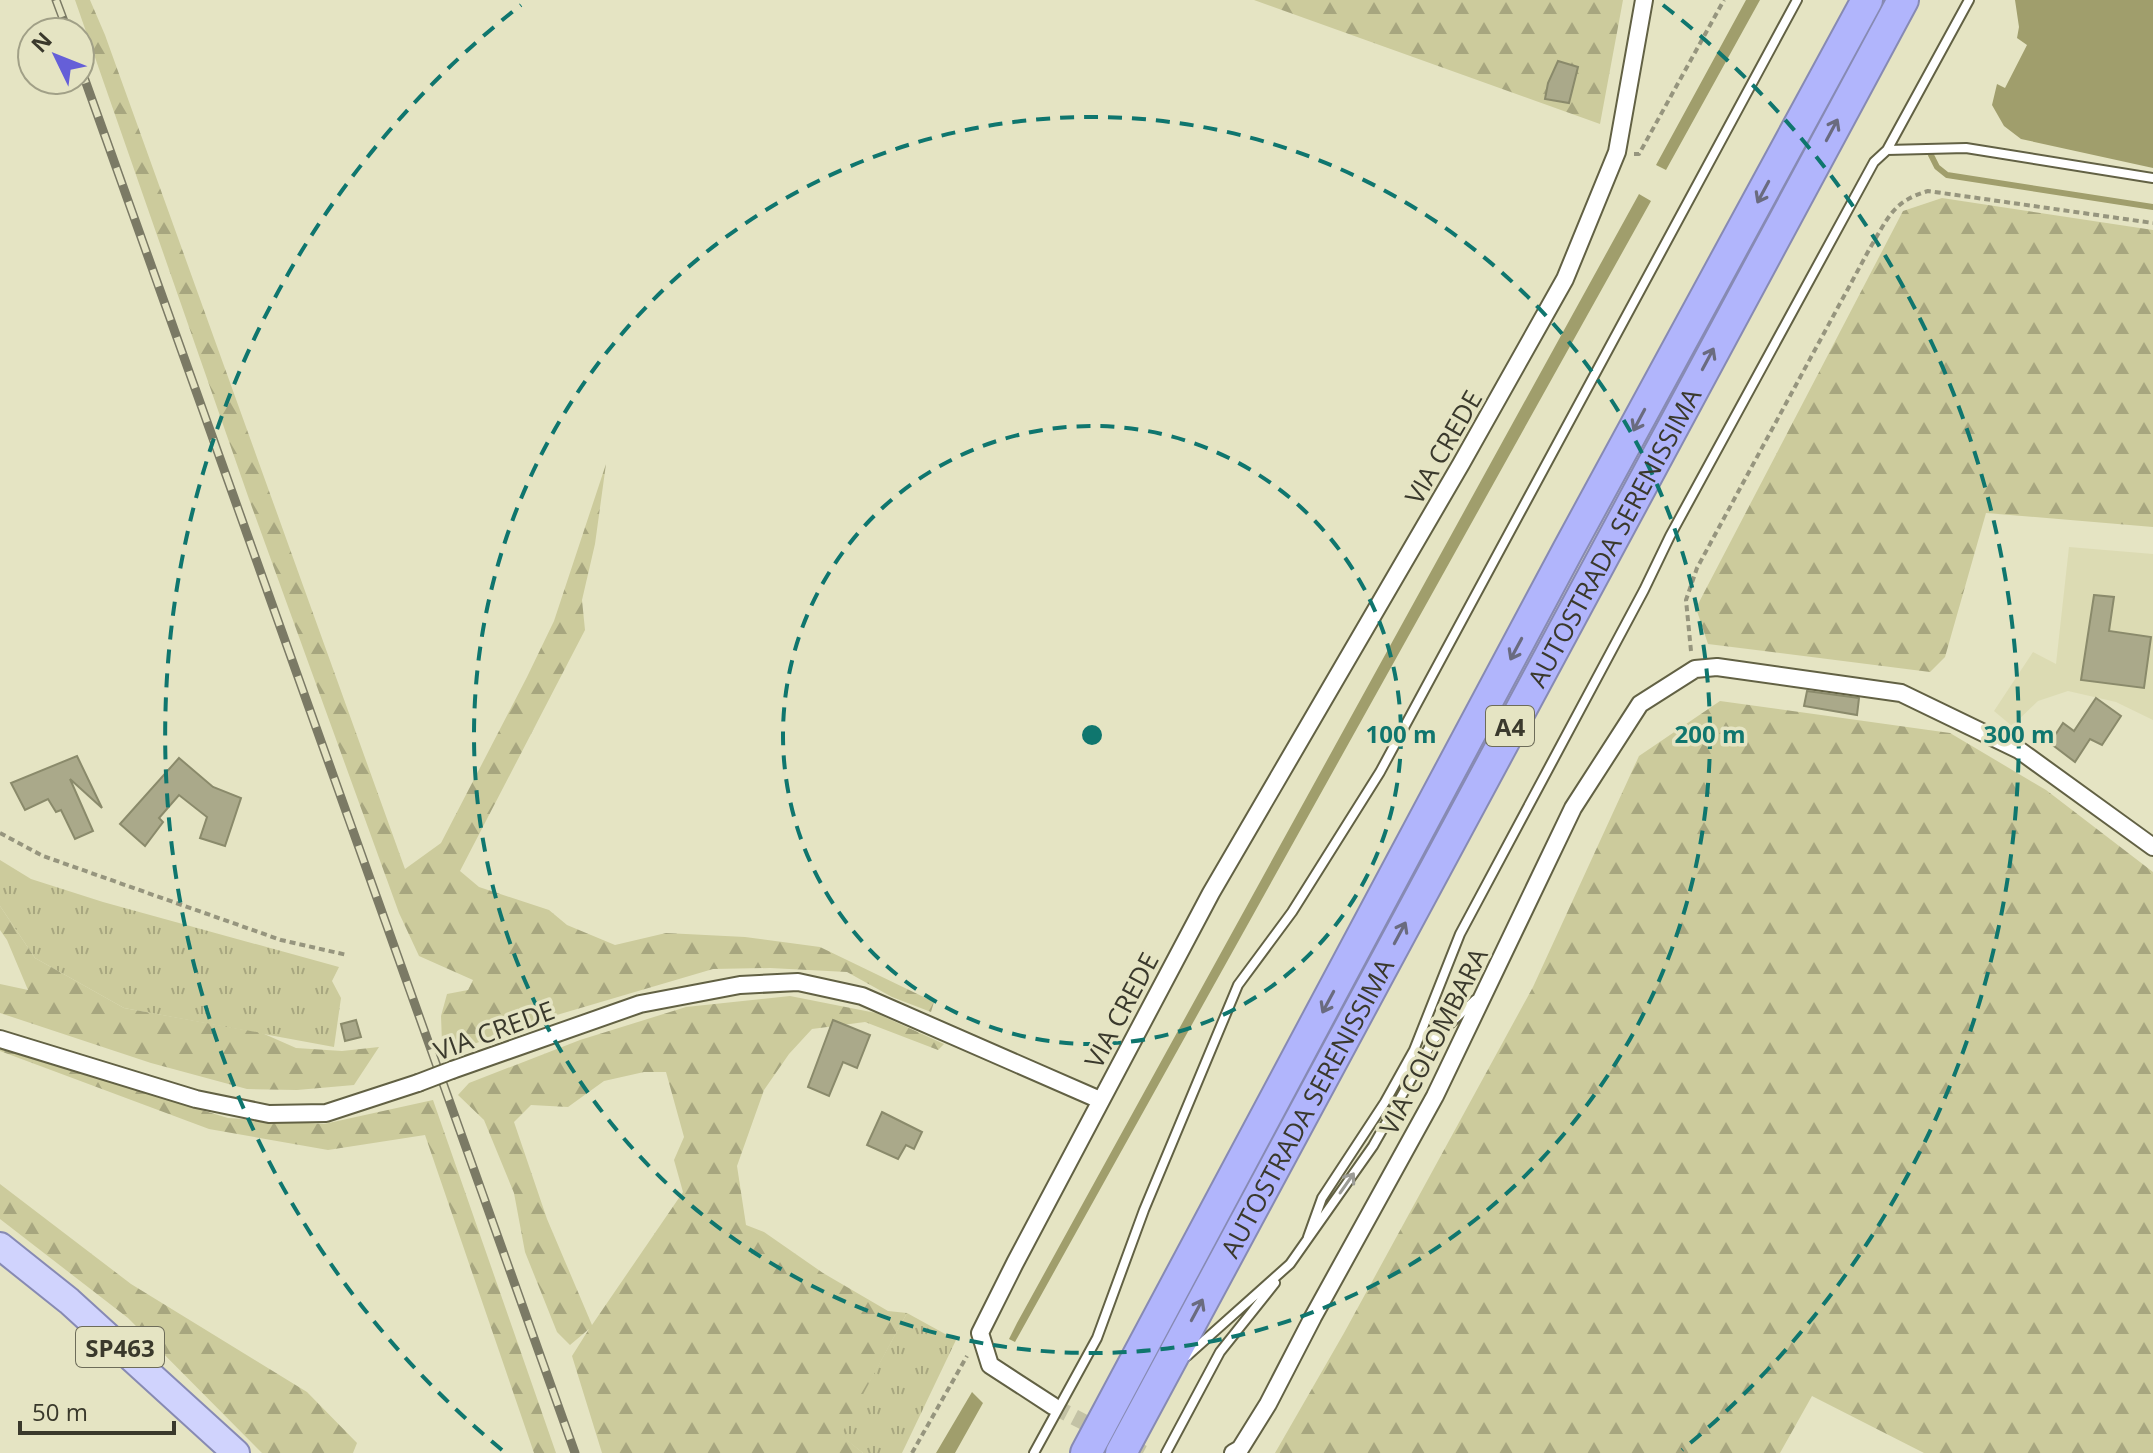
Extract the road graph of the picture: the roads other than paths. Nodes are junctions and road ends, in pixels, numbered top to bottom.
1 (1644, 0) edge
2 (1797, 0) edge
3 (1867, 0) edge
4 (1903, 0) edge
5 (1969, 0) edge
6 (1887, 150) junction
7 (2153, 178) edge
8 (2153, 847) edge
9 (1486, 989) junction
10 (0, 1039) edge
11 (1100, 1100) junction
12 (1308, 1237) junction
13 (0, 1246) edge
14 (1290, 1264) junction
15 (1160, 1381) junction
16 (1053, 1406) tunnel mouth
17 (236, 1453) edge
18 (1034, 1453) edge
19 (1086, 1453) edge
20 (1121, 1453) edge
21 (1166, 1453) edge
22 (1233, 1453) edge

1 - 11 street, VIA CREDE
2 - 18 lane
3 -> 19 highway, AUTOSTRADA SERENISSIMA / A4
15 -> 4 highway, AUTOSTRADA SERENISSIMA / A4
5 - 6 lane
6 - 7 lane
6 - 12 lane
8 - 9 street, VIA COLOMBARA
12 -> 9 lane
9 - 22 street, VIA COLOMBARA
10 - 11 street, VIA CREDE, bridge
11 - 16 street
12 - 14 lane
13 - 17 main road, SP463
14 - 15 lane
14 - 21 lane
15 - 20 highway, AUTOSTRADA SERENISSIMA / A4

